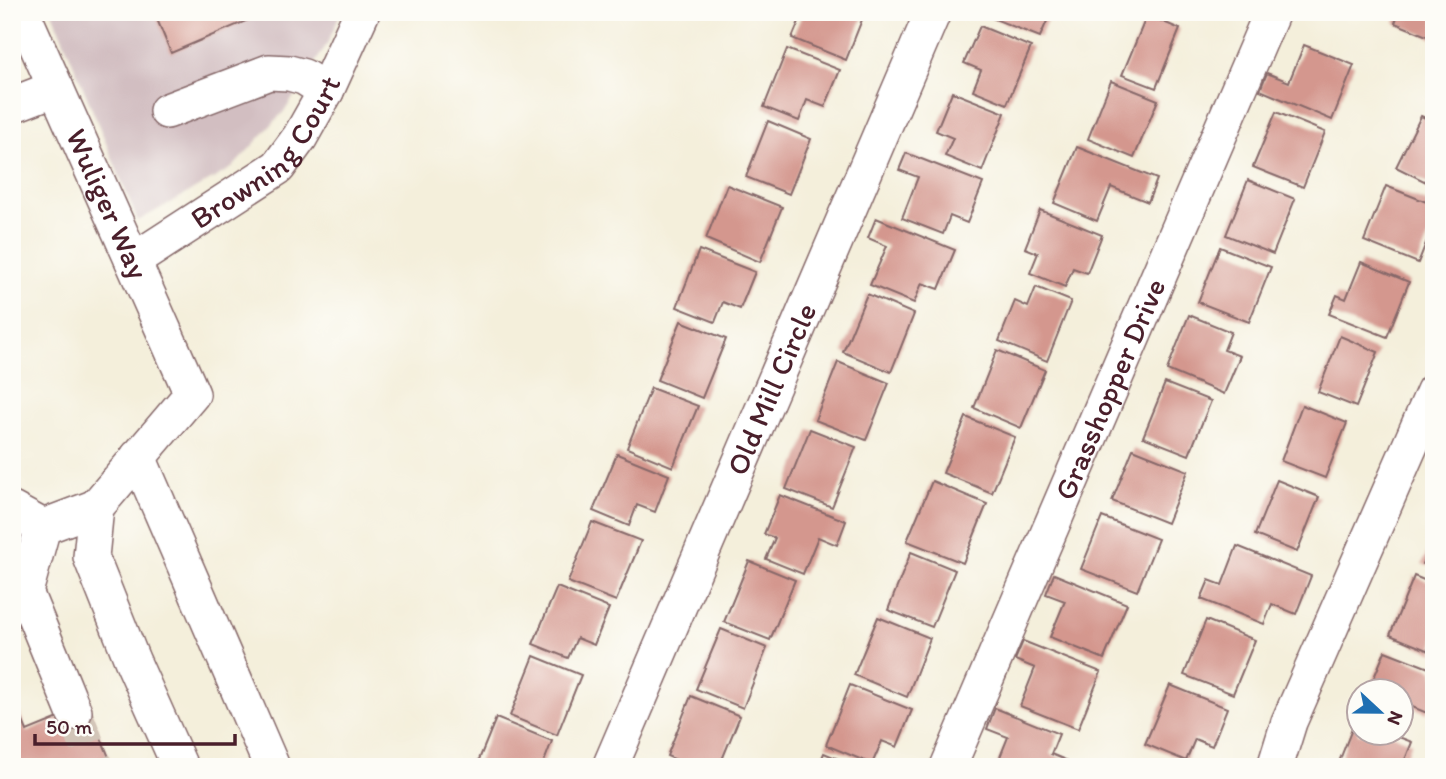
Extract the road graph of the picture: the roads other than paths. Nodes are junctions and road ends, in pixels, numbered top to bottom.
1 (22, 12) edge
2 (362, 12) edge
3 (933, 12) edge
4 (1272, 12) edge
5 (56, 88) junction
6 (326, 91) junction
7 (12, 104) edge
8 (167, 111) dead end
9 (133, 261) junction
10 (1434, 391) edge
11 (138, 457) junction
12 (96, 507) junction
13 (12, 510) edge
14 (43, 527) junction
15 (74, 712) tunnel mouth
16 (180, 767) edge
17 (272, 767) edge
18 (610, 767) edge
19 (948, 767) edge
20 (1275, 767) edge

1 - 5 street, Wuliger Way
2 - 6 street, Browning Court
3 - 18 street, Old Mill Circle
4 - 19 street, Grasshopper Drive
5 - 7 street
5 - 9 street, Wuliger Way
6 - 8 street
6 - 9 street, Browning Court
9 - 11 street, Wuliger Way
10 - 20 street
11 - 12 street
11 - 17 street
12 - 14 street
12 - 16 street
13 - 14 street
14 - 15 street

